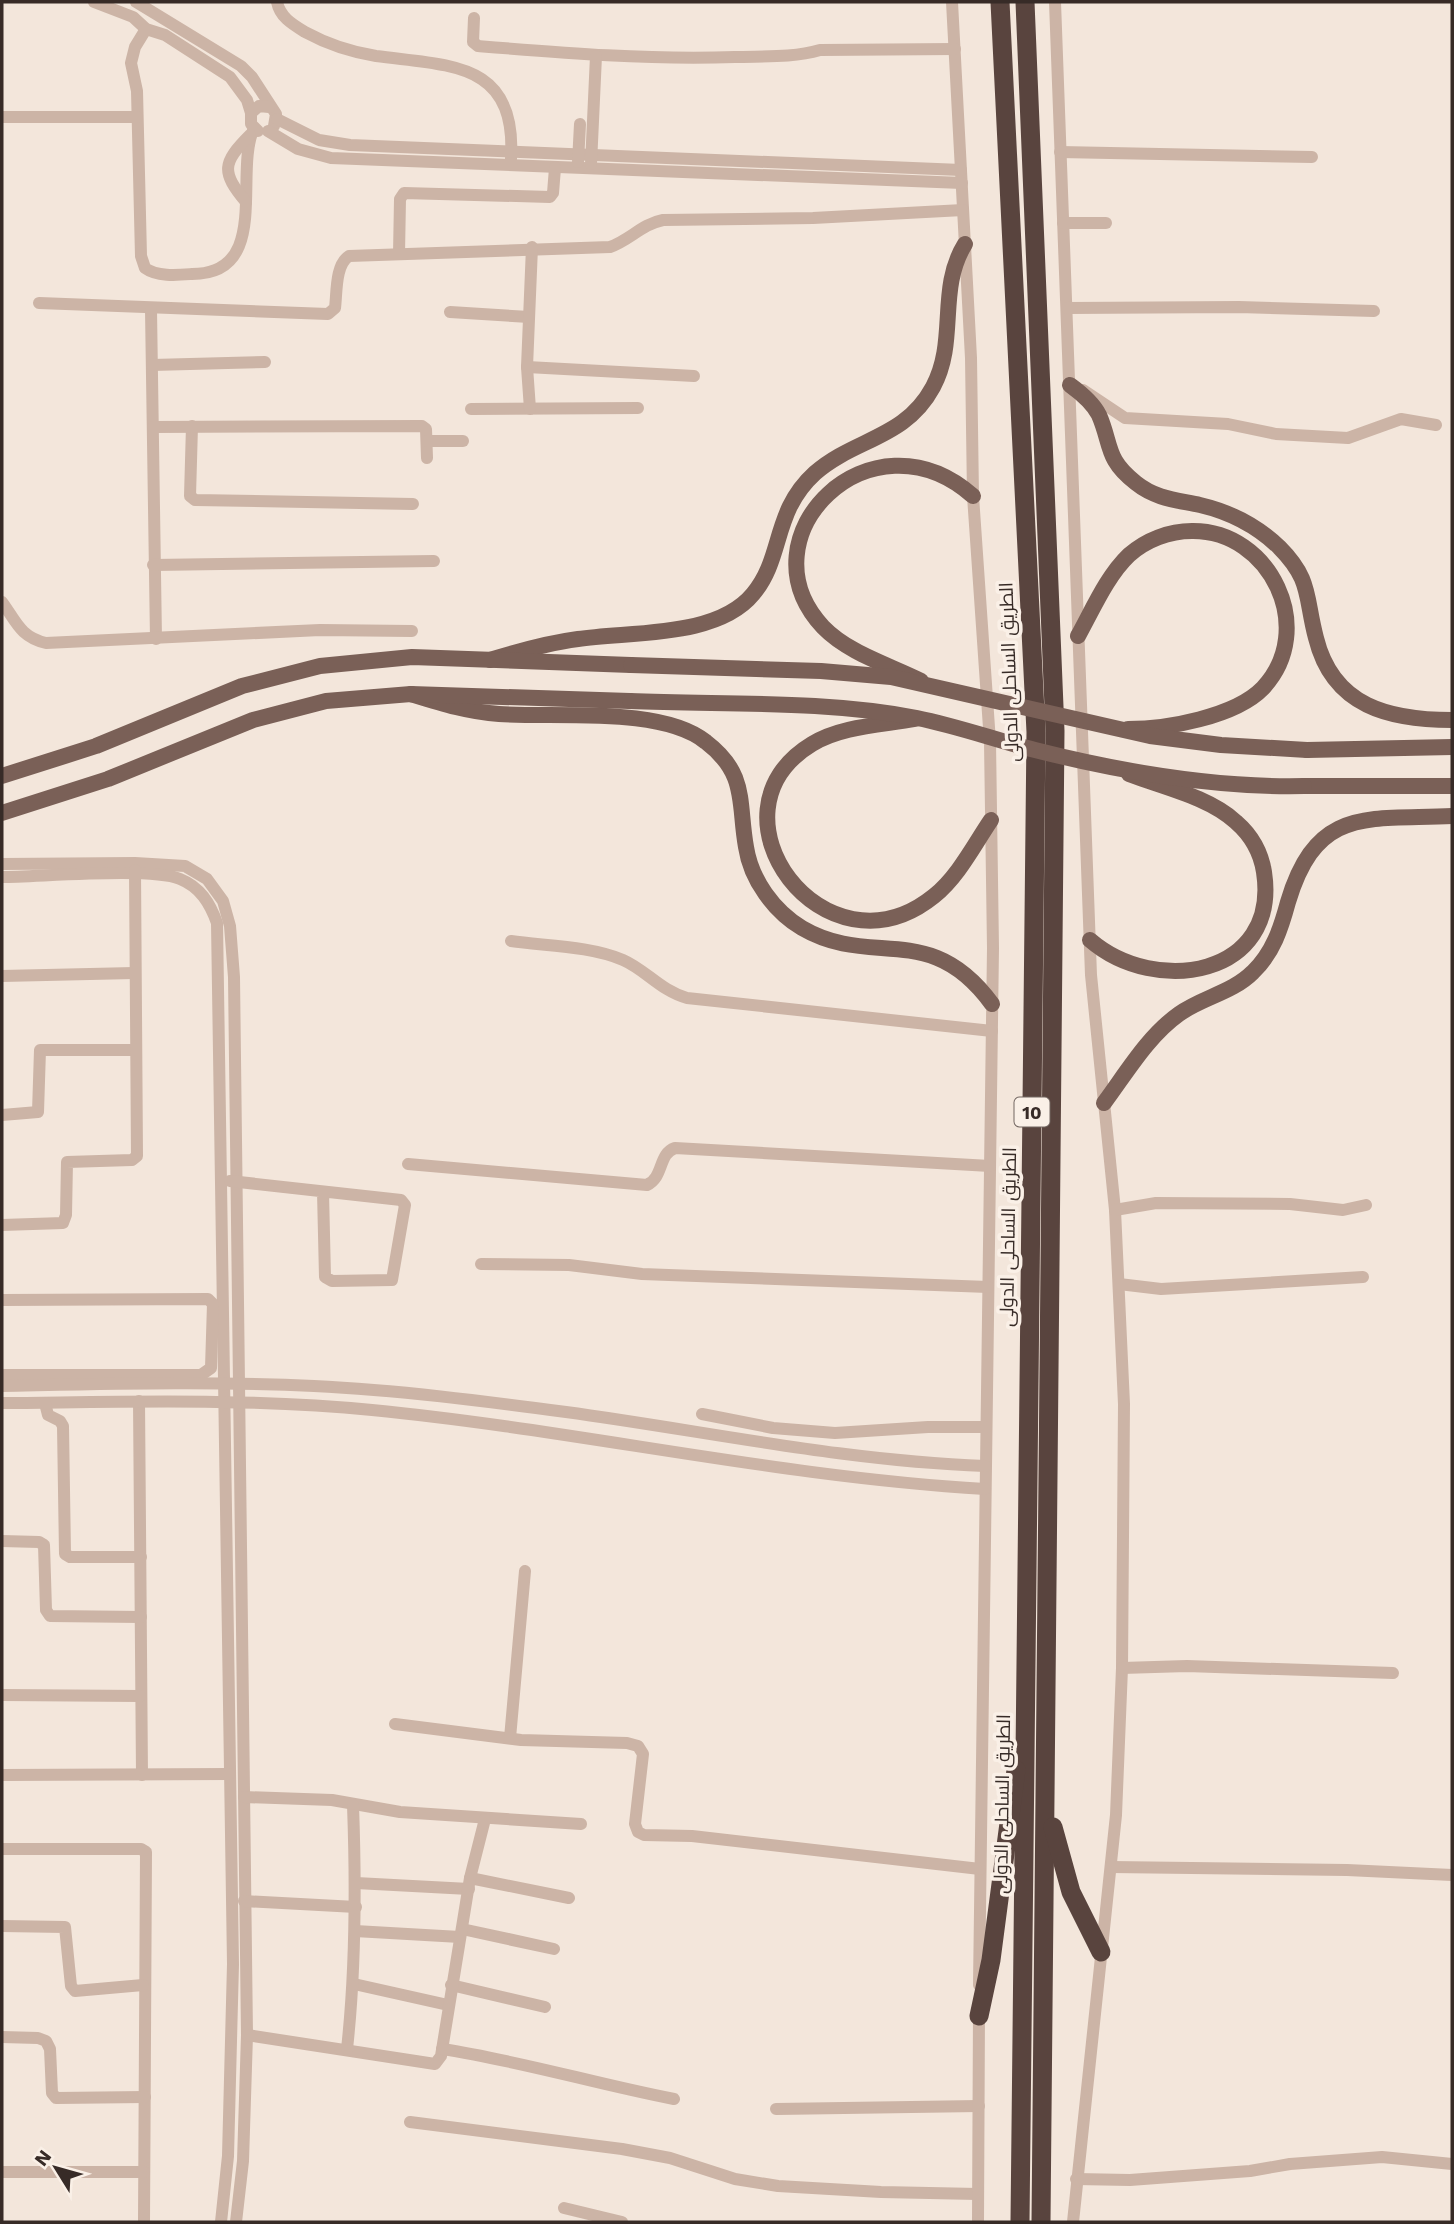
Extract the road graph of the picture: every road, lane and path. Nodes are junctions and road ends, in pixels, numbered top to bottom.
1 (94, 2) edge
2 (277, 2) edge
3 (953, 2) edge
4 (1000, 2) edge
5 (1025, 2) edge
6 (1055, 2) edge
7 (141, 5) edge
8 (474, 18) dead end
9 (166, 20) junction
10 (142, 25) junction
11 (159, 33) junction
12 (955, 49) junction
13 (596, 56) junction
14 (269, 107) junction
15 (251, 113) junction
16 (2, 117) edge
17 (137, 117) junction
18 (277, 119) junction
19 (580, 124) dead end
20 (252, 131) junction
21 (268, 131) junction
22 (350, 145) junction
23 (401, 148) junction
24 (455, 150) junction
25 (511, 152) junction
26 (1060, 152) junction
27 (585, 156) junction
28 (1312, 157) dead end
29 (349, 160) junction
30 (400, 162) junction
31 (454, 164) junction
32 (510, 166) junction
33 (555, 168) junction
34 (926, 168) junction
35 (584, 169) junction
36 (961, 177) junction
37 (925, 182) junction
38 (246, 202) junction
39 (963, 210) junction
40 (1063, 223) junction
41 (1106, 223) dead end
42 (965, 244) junction
43 (532, 247) junction
44 (399, 254) junction
45 (39, 303) dead end
46 (1067, 308) junction
47 (151, 310) junction
48 (1374, 311) dead end
49 (450, 312) dead end
50 (529, 317) junction
51 (265, 362) dead end
52 (152, 365) junction
53 (527, 367) junction
54 (694, 376) dead end
55 (1070, 384) junction
56 (638, 408) dead end
57 (471, 409) dead end
58 (530, 409) junction
59 (1436, 425) dead end
60 (192, 426) junction
61 (153, 427) junction
62 (427, 441) junction
63 (463, 441) dead end
64 (427, 458) dead end
65 (973, 496) junction
66 (412, 504) dead end
67 (434, 561) dead end
68 (153, 565) junction
69 (2, 602) edge
70 (412, 631) dead end
71 (1079, 636) junction
72 (156, 639) junction
73 (490, 660) junction
74 (925, 683) junction
75 (411, 694) junction
76 (918, 718) junction
77 (1452, 720) edge
78 (1115, 729) junction
79 (1452, 747) edge
80 (1107, 766) junction
81 (2, 776) edge
82 (1452, 786) edge
83 (2, 813) edge
84 (1452, 816) edge
85 (991, 820) junction
86 (2, 864) edge
87 (135, 869) junction
88 (2, 877) edge
89 (1090, 940) junction
90 (511, 941) dead end
91 (134, 973) junction
92 (2, 976) edge
93 (218, 976) junction
94 (234, 977) junction
95 (992, 1004) junction
96 (992, 1031) junction
97 (135, 1050) junction
98 (1104, 1103) junction
99 (2, 1115) edge
100 (408, 1164) dead end
101 (989, 1166) junction
102 (228, 1181) junction
103 (323, 1192) junction
104 (1366, 1205) dead end
105 (1115, 1210) junction
106 (2, 1225) edge
107 (481, 1264) dead end
108 (1363, 1277) dead end
109 (1119, 1284) junction
110 (988, 1287) junction
111 (2, 1300) edge
112 (218, 1334) junction
113 (2, 1375) edge
114 (185, 1379) junction
115 (223, 1383) junction
116 (238, 1384) junction
117 (2, 1386) edge
118 (376, 1391) junction
119 (139, 1401) junction
120 (222, 1401) junction
121 (238, 1402) junction
122 (2, 1403) edge
123 (45, 1403) junction
124 (373, 1410) junction
125 (702, 1414) dead end
126 (986, 1427) junction
127 (901, 1461) junction
128 (953, 1465) junction
129 (985, 1466) junction
130 (898, 1483) junction
131 (951, 1487) junction
132 (985, 1489) junction
133 (2, 1541) edge
134 (141, 1557) junction
135 (524, 1572) dead end
136 (141, 1617) junction
137 (1122, 1668) junction
138 (1393, 1673) dead end
139 (2, 1695) edge
140 (140, 1696) junction
141 (1026, 1721) junction
142 (395, 1724) dead end
143 (510, 1738) junction
144 (2, 1775) edge
145 (142, 1775) junction
146 (229, 1779) junction
147 (244, 1791) junction
148 (353, 1805) junction
149 (1046, 1813) junction
150 (485, 1819) junction
151 (581, 1825) dead end
152 (2, 1849) edge
153 (1111, 1867) junction
154 (980, 1869) junction
155 (1452, 1875) edge
156 (356, 1883) junction
157 (469, 1884) junction
158 (569, 1898) dead end
159 (244, 1901) junction
160 (356, 1908) junction
161 (2, 1926) edge
162 (355, 1931) junction
163 (461, 1933) junction
164 (554, 1949) dead end
165 (1101, 1952) junction
166 (354, 1984) junction
167 (143, 1985) junction
168 (451, 1985) junction
169 (449, 2005) junction
170 (545, 2007) dead end
171 (979, 2016) junction
172 (247, 2035) junction
173 (2, 2037) edge
174 (347, 2049) junction
175 (442, 2049) junction
176 (145, 2097) junction
177 (674, 2099) dead end
178 (979, 2106) junction
179 (776, 2109) dead end
180 (410, 2122) dead end
181 (1452, 2164) edge
182 (2, 2172) edge
183 (144, 2172) junction
184 (1076, 2179) junction
185 (978, 2194) junction
186 (223, 2199) junction
187 (239, 2200) junction
188 (564, 2208) dead end
189 (145, 2222) edge
190 (221, 2222) edge
191 (236, 2222) edge
192 (622, 2222) edge
193 (978, 2222) edge
194 (1020, 2222) edge
195 (1041, 2222) edge
196 (1073, 2222) edge

1 - 10 street
2 - 25 street
3 - 12 street
4 - 141 highway, الطريق الساحلى الدولى / 10
5 - 149 highway, 10
6 - 26 street
7 - 9 street
7 - 10 street
8 - 13 street
9 - 11 street
9 - 14 street
10 - 11 street
10 - 17 street
11 - 15 street
12 - 13 street
12 - 36 street
13 - 27 street
14 - 15 street
14 - 18 street
15 - 20 street
16 - 17 street
17 - 38 street
18 - 21 street
18 - 22 street
19 - 27 street
20 - 21 street
20 - 38 street
20 - 38 street
21 - 29 street
22 - 23 street
22 - 29 street
23 - 24 street
23 - 30 street
24 - 25 street
24 - 31 street
25 - 27 street
25 - 32 street
26 - 28 street
26 - 40 street
27 - 34 street
27 - 35 street
29 - 30 street
30 - 31 street
31 - 32 street
32 - 33 street
33 - 35 street
33 - 44 street
34 - 36 street
34 - 37 street
35 - 37 street
36 - 37 street
36 - 39 street
39 - 42 street
39 - 43 street
40 - 41 street
40 - 46 street
42 - 65 street
42 - 73 main road
43 - 44 street
43 - 50 street
44 - 47 street
45 - 47 street
46 - 48 street
46 - 55 street
47 - 52 street
49 - 50 street
50 - 53 street
51 - 52 street
52 - 61 street
53 - 54 street
53 - 58 street
55 - 59 street
55 - 71 street
55 - 77 main road
56 - 58 street
57 - 58 street
60 - 61 street
60 - 62 street
60 - 66 street
61 - 68 street
62 - 63 street
62 - 64 street
65 - 74 main road
65 - 85 street
67 - 68 street
68 - 72 street
69 - 72 street
70 - 72 street
71 - 78 main road, bridge
71 - 89 street
73 - 74 main road, bridge
73 - 81 main road
74 - 78 main road, bridge
75 - 76 main road, bridge
75 - 83 main road
75 - 95 main road
76 - 80 main road, bridge
76 - 85 main road
78 - 79 main road, bridge
80 - 82 main road, bridge
80 - 89 main road, bridge
84 - 98 main road
85 - 95 street
86 - 87 street
87 - 88 street
87 - 91 street
87 - 93 street
87 - 94 street
89 - 98 street
90 - 96 street
91 - 92 street
91 - 97 street
93 - 94 street
93 - 102 street
94 - 102 street
95 - 96 street
96 - 101 street
97 - 99 street
97 - 106 street
98 - 105 street
100 - 101 street
101 - 110 street
102 - 103 street
102 - 112 street
102 - 116 street
103 - 103 street
104 - 105 street
105 - 109 street
107 - 110 street
108 - 109 street
109 - 137 street
110 - 126 street
111 - 112 street
112 - 114 street
112 - 115 street
113 - 114 street
114 - 115 street
114 - 117 street
115 - 116 street
115 - 120 street
116 - 118 street
116 - 121 street
118 - 124 street
118 - 127 street
119 - 120 street
119 - 123 street
119 - 134 street
120 - 121 street
120 - 146 street
121 - 124 street
121 - 147 street
122 - 123 street
123 - 134 street
124 - 130 street
125 - 126 street
126 - 129 street
127 - 128 street
127 - 130 street
128 - 129 street
128 - 131 street
129 - 132 street
130 - 131 street
131 - 132 street
132 - 154 street
133 - 136 street
134 - 136 street
135 - 143 street
136 - 140 street
137 - 138 street
137 - 153 street
139 - 140 street
140 - 145 street
141 - 171 highway
141 - 194 highway, الطريق الساحلى الدولى / 10
142 - 143 street
143 - 154 street
144 - 145 street
145 - 146 street
146 - 147 street
146 - 186 street
147 - 148 street
147 - 159 street
148 - 150 street
148 - 156 street
149 - 165 highway
149 - 195 highway, 10
150 - 151 street
150 - 157 street
152 - 167 street
153 - 155 street
153 - 165 street
154 - 171 street
156 - 157 street
156 - 160 street
157 - 158 street
157 - 163 street
159 - 160 street
159 - 172 street
160 - 162 street
161 - 167 street
162 - 163 street
162 - 166 street
163 - 164 street
163 - 168 street
165 - 184 street
166 - 169 street
166 - 174 street
167 - 176 street
168 - 169 street
168 - 170 street
169 - 175 street
171 - 178 street
172 - 174 street
172 - 187 street
173 - 176 street
174 - 175 street
175 - 177 street
176 - 183 street
178 - 179 street
178 - 185 street
180 - 185 street
181 - 184 street
182 - 183 street
183 - 189 street
184 - 196 street
185 - 193 street
186 - 187 street
186 - 190 street
187 - 191 street
188 - 192 street

